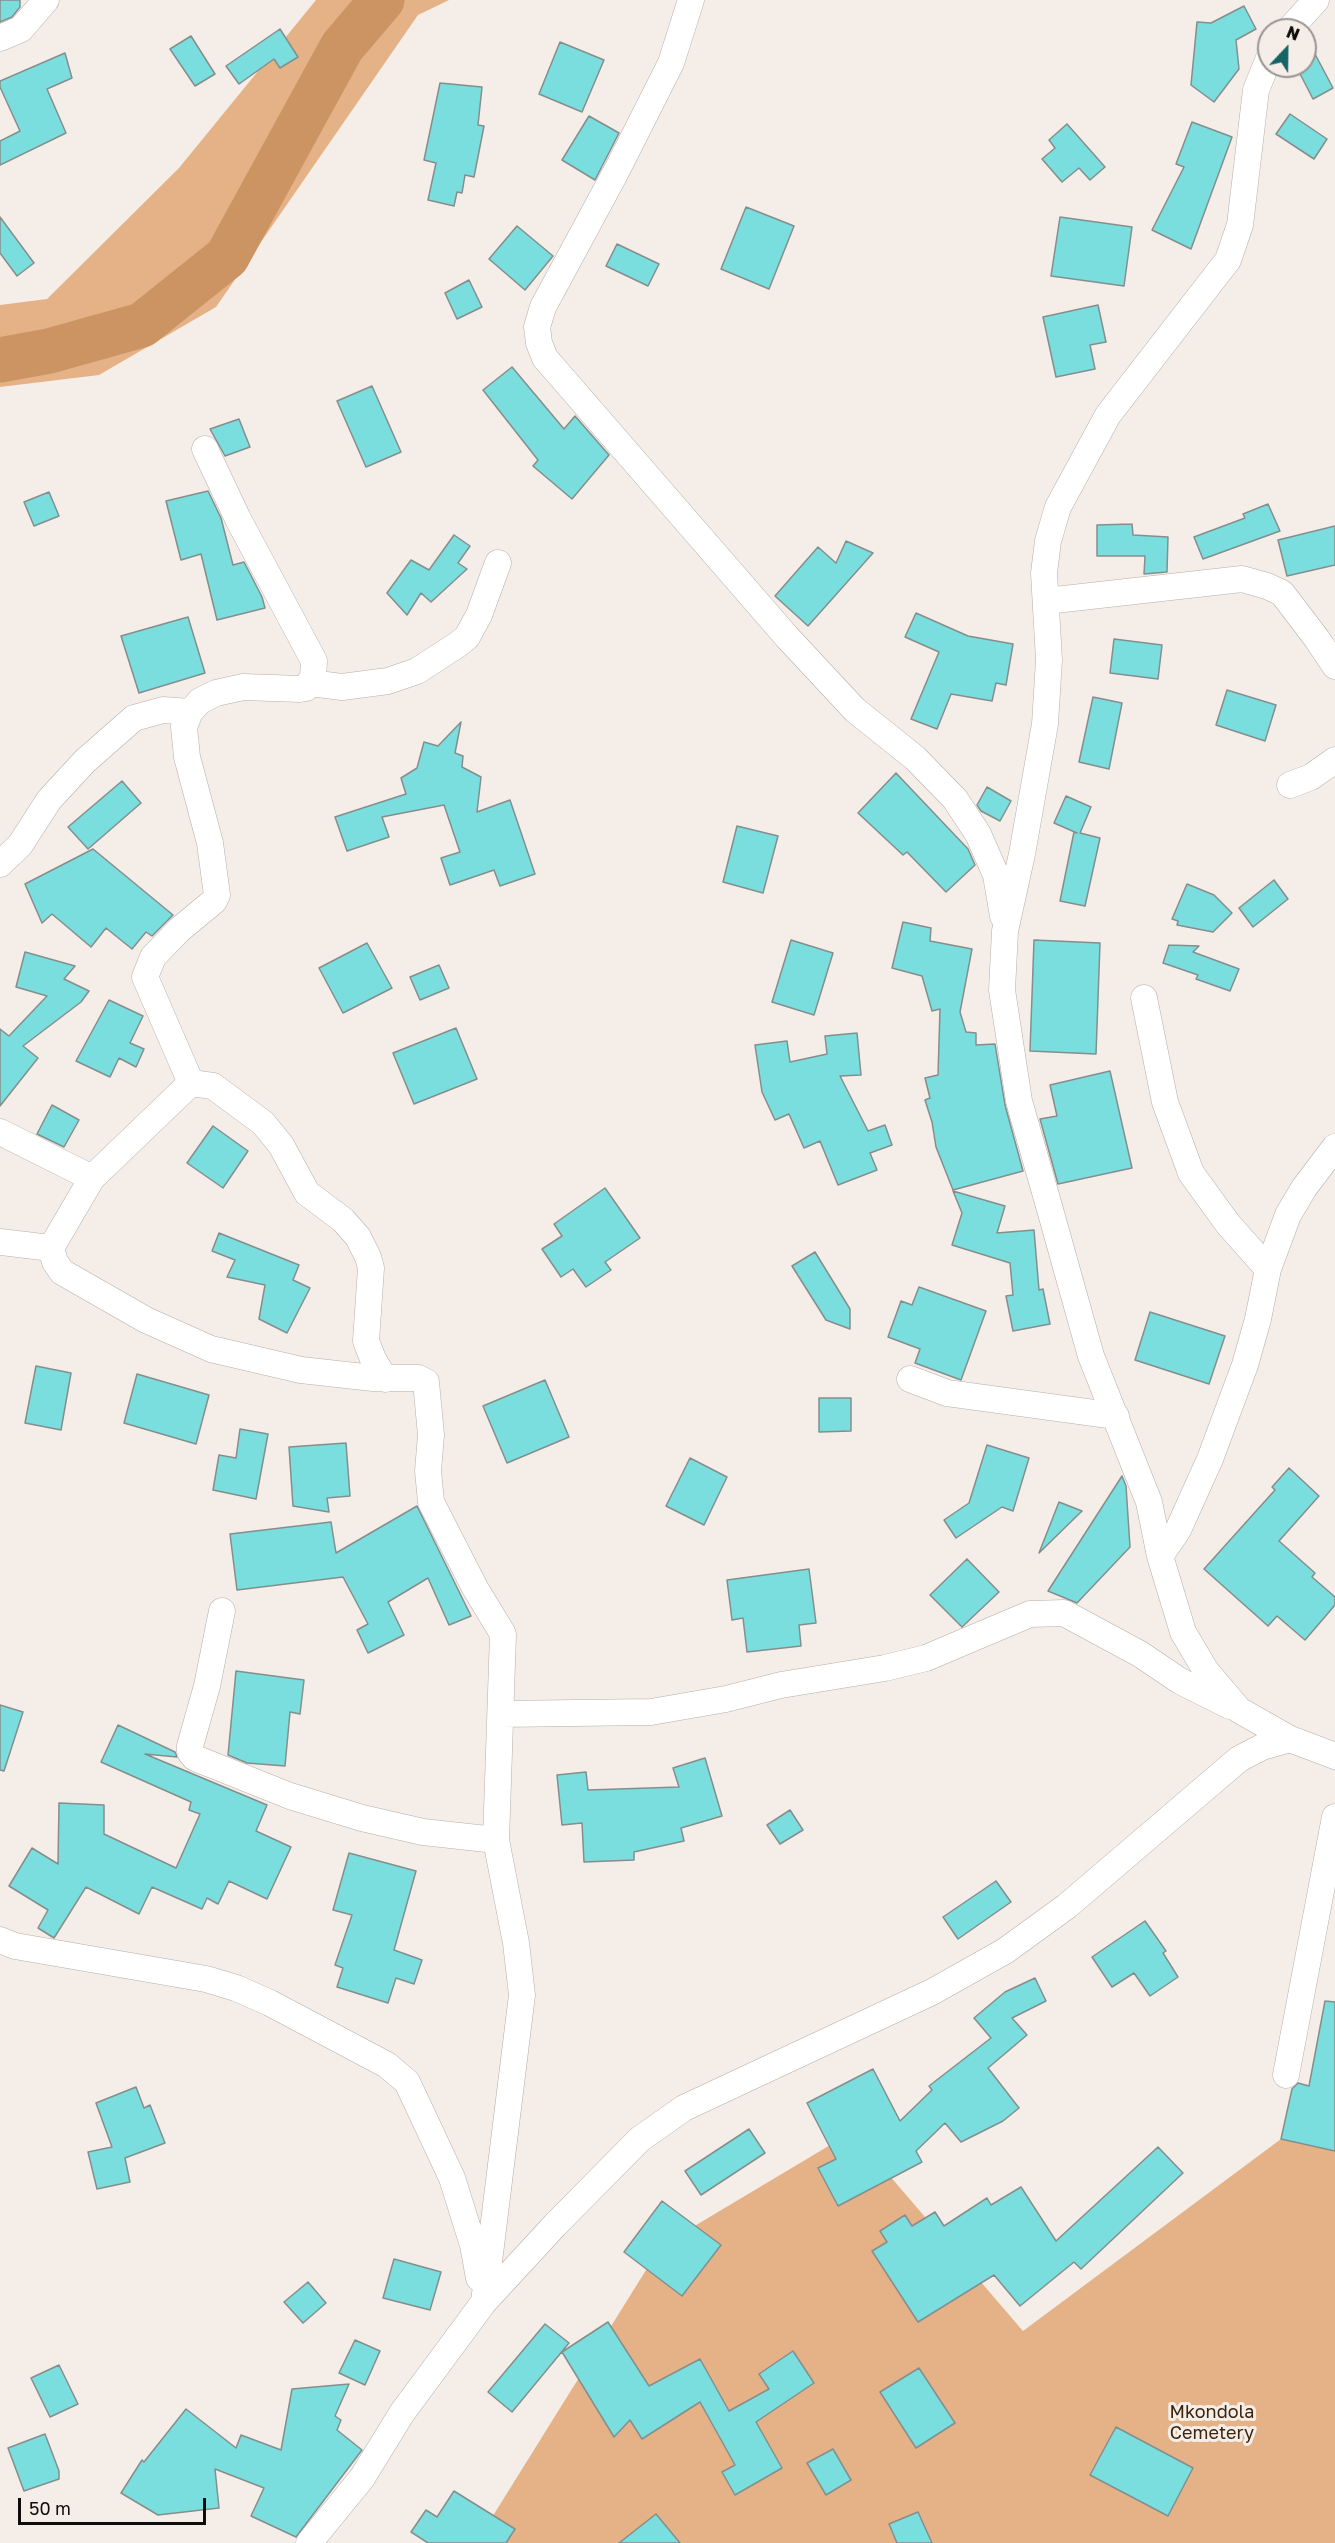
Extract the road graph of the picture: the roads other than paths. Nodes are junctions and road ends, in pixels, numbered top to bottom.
1 (46, 0) edge
2 (691, 0) edge
3 (1316, 0) edge
4 (1300, 18) edge
5 (0, 38) edge
6 (1261, 78) edge
7 (205, 449) dead end
8 (498, 563) dead end
9 (1046, 601) junction
10 (1335, 666) edge
11 (310, 683) junction
12 (190, 712) junction
13 (1335, 760) edge
14 (1290, 784) dead end
15 (0, 864) edge
16 (1005, 932) junction
17 (1144, 998) dead end
18 (191, 1083) junction
19 (0, 1132) edge
20 (1335, 1147) edge
21 (92, 1178) junction
22 (0, 1242) edge
23 (51, 1248) junction
24 (1268, 1269) junction
25 (386, 1379) junction
26 (910, 1379) dead end
27 (1116, 1416) junction
28 (1160, 1556) junction
29 (222, 1611) dead end
30 (1239, 1710) junction
31 (501, 1714) junction
32 (1290, 1739) junction
33 (1335, 1756) edge
34 (1335, 1817) edge
35 (496, 1840) junction
36 (0, 1940) edge
37 (1286, 2075) dead end
38 (484, 2302) junction
39 (309, 2543) edge

1 - 5 street
2 - 16 street
3 - 4 street
6 - 9 street
7 - 11 street
8 - 11 street
9 - 10 street
9 - 16 street
11 - 12 street
12 - 15 street
12 - 18 street
13 - 14 street
16 - 27 street
17 - 24 street
18 - 21 street
18 - 25 street
19 - 21 street
20 - 24 street
21 - 23 street
22 - 23 street
23 - 25 street
24 - 28 street
25 - 31 street
26 - 27 street
27 - 28 street
28 - 30 street
29 - 35 street
30 - 31 street
30 - 32 street
31 - 35 street
32 - 33 street
32 - 38 street
34 - 37 street
35 - 38 street
36 - 38 street
38 - 39 street

